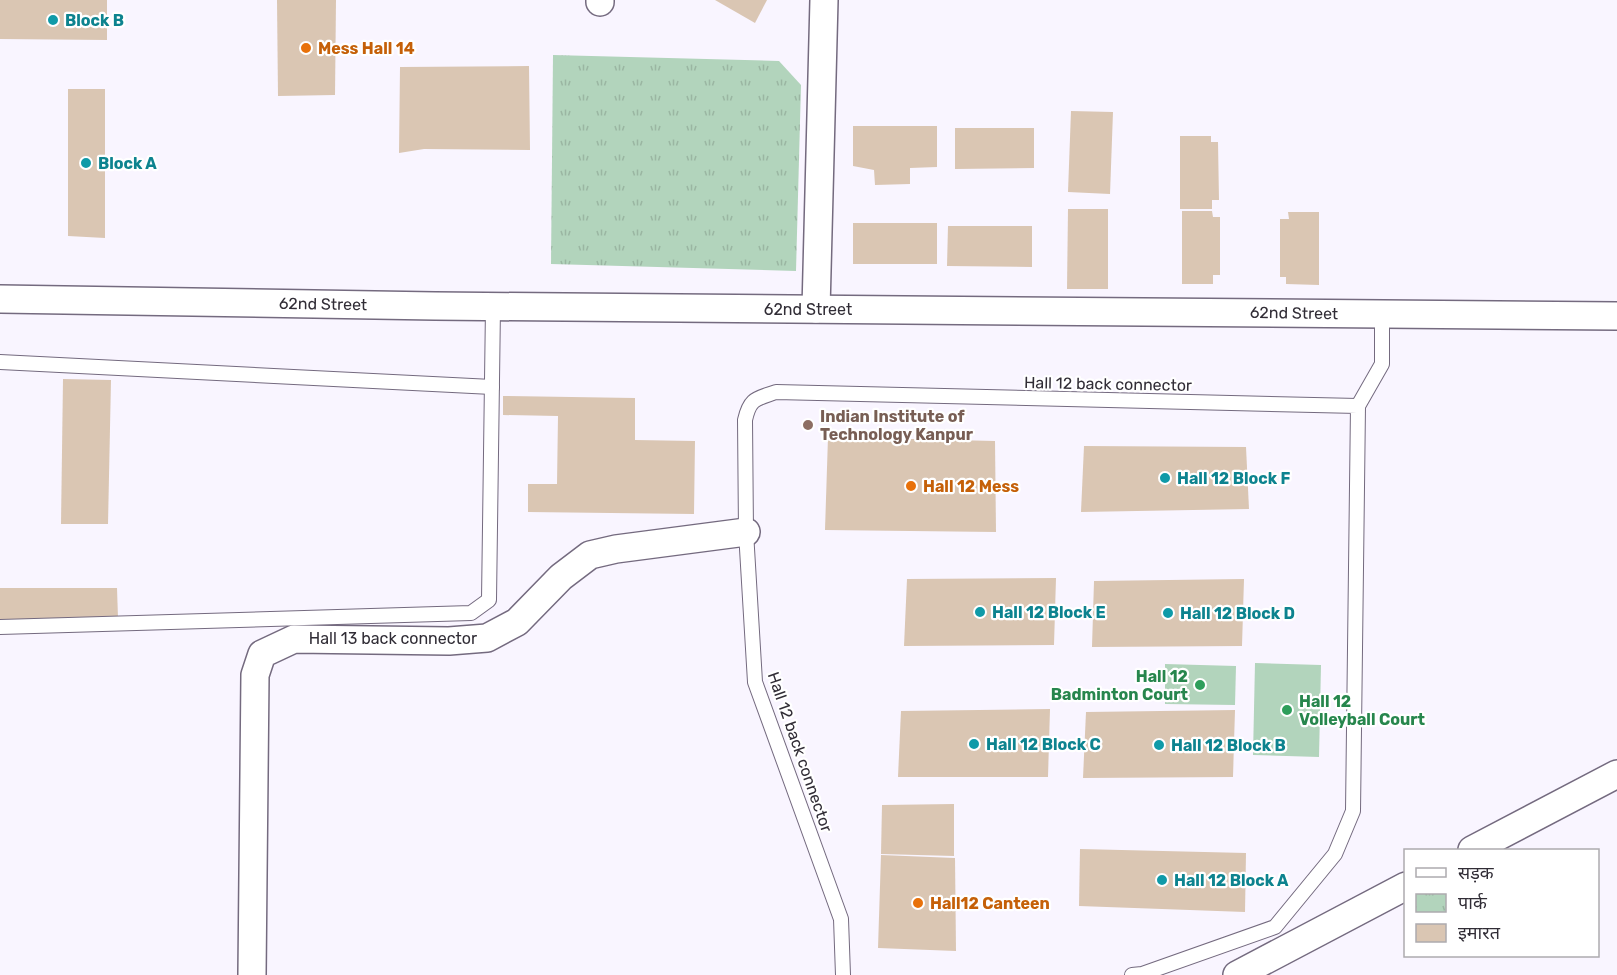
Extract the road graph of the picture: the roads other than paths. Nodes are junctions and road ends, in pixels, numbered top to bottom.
1 (824, 0) edge
2 (0, 298) edge
3 (492, 307) junction
4 (816, 309) junction
5 (1382, 314) junction
6 (1617, 316) edge
7 (0, 362) edge
8 (492, 387) junction
9 (1358, 406) junction
10 (746, 532) junction
11 (0, 627) edge
12 (1617, 774) edge
13 (1474, 849) edge
14 (1404, 887) edge
15 (252, 975) edge
16 (843, 975) edge
17 (1132, 975) edge
18 (1237, 975) edge

1 - 4 street
2 - 3 street, 62nd Street
3 - 4 street, 62nd Street
3 - 8 lane
4 - 5 street, 62nd Street
5 - 6 street, 62nd Street
5 - 9 lane
7 - 8 lane
8 - 11 lane
9 - 10 lane, Hall 12 back connector
9 - 17 lane
10 - 15 street, Hall 13 back connector
10 - 16 lane, Hall 12 back connector
12 - 13 street
14 - 18 street

